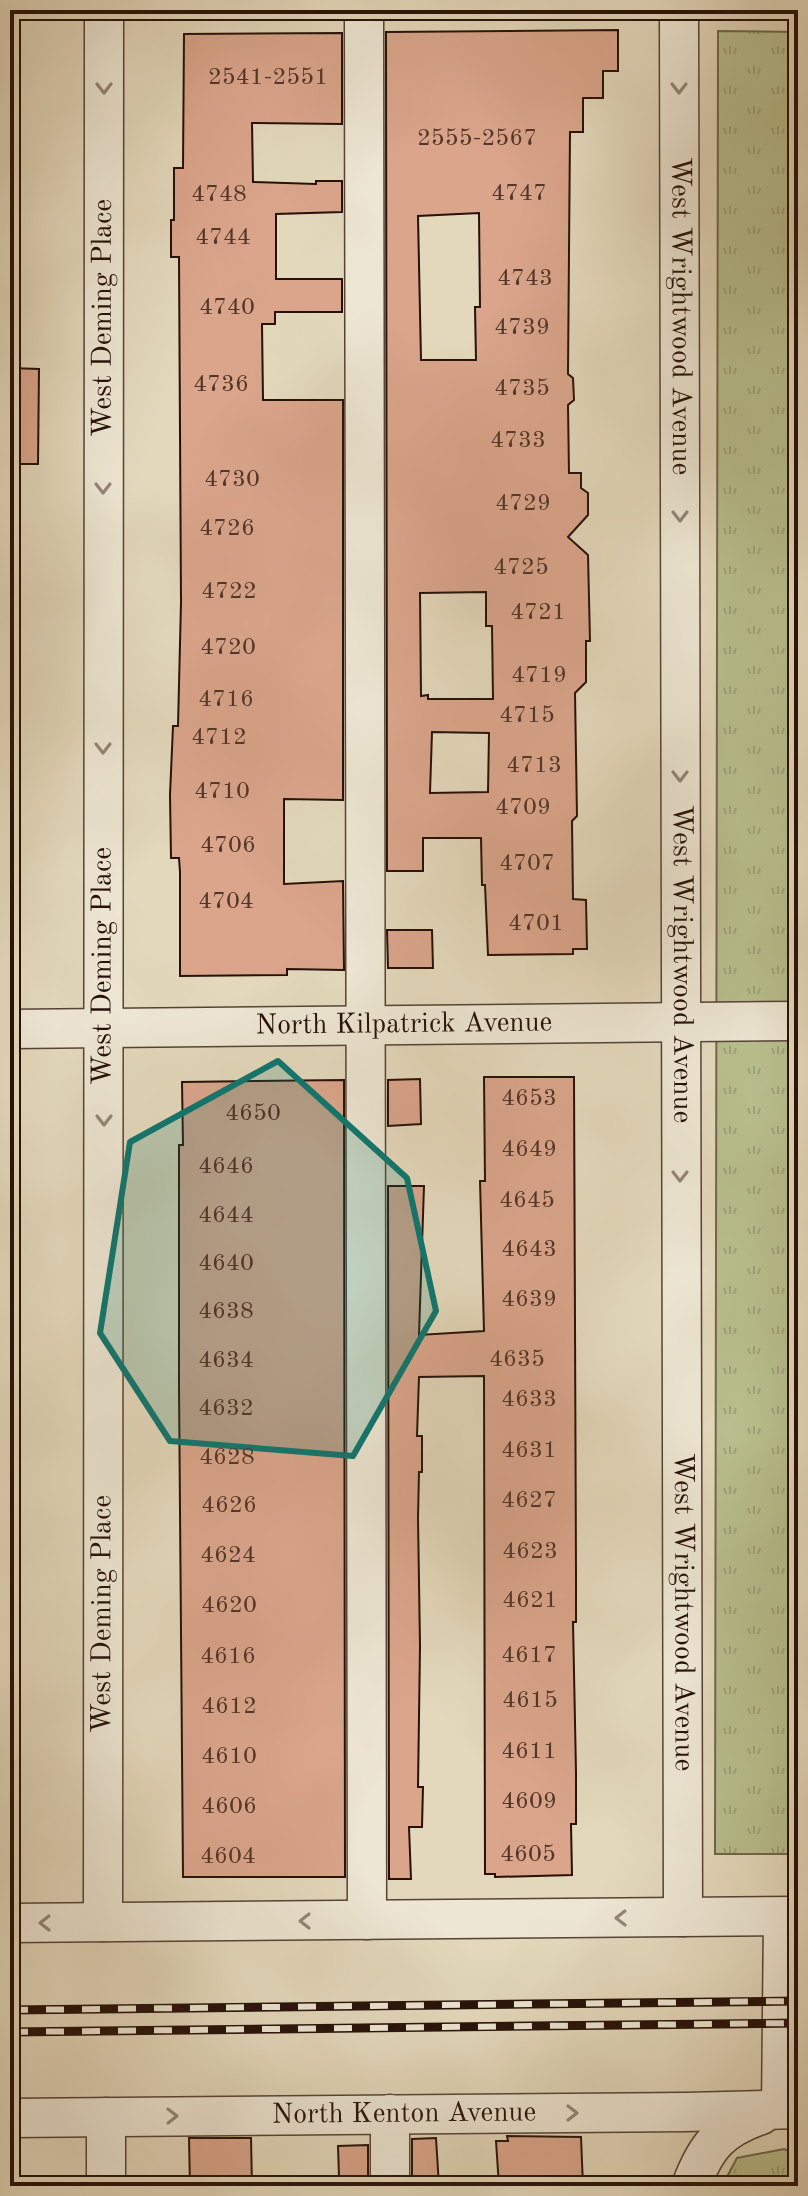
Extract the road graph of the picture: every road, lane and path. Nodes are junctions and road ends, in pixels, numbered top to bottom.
1 (104, 10) edge
2 (364, 10) edge
3 (679, 10) edge
4 (798, 1021) edge
5 (680, 1022) junction
6 (365, 1026) junction
7 (103, 1028) junction
8 (10, 1029) edge
9 (790, 1916) edge
10 (683, 1917) junction
11 (367, 1920) junction
12 (103, 1922) junction
13 (10, 1923) edge
14 (792, 2111) edge
15 (390, 2114) junction
16 (106, 2117) junction
17 (10, 2118) edge
18 (106, 2186) edge
19 (390, 2186) edge
20 (691, 2186) edge

1 -> 7 street, West Deming Place
2 - 6 street
3 -> 5 street, West Wrightwood Avenue
4 - 5 street, North Kilpatrick Avenue
5 - 6 street, North Kilpatrick Avenue
5 -> 10 street, West Wrightwood Avenue
6 - 7 street, North Kilpatrick Avenue
6 - 11 street
7 - 8 street, North Kilpatrick Avenue
7 -> 12 street, West Deming Place
9 - 10 street
9 - 14 street
10 -> 11 street
11 -> 12 street
12 -> 13 street
15 -> 14 street, North Kenton Avenue
14 - 20 street
16 -> 15 street, North Kenton Avenue
15 - 19 street
16 - 17 street, North Kenton Avenue
16 - 18 street

